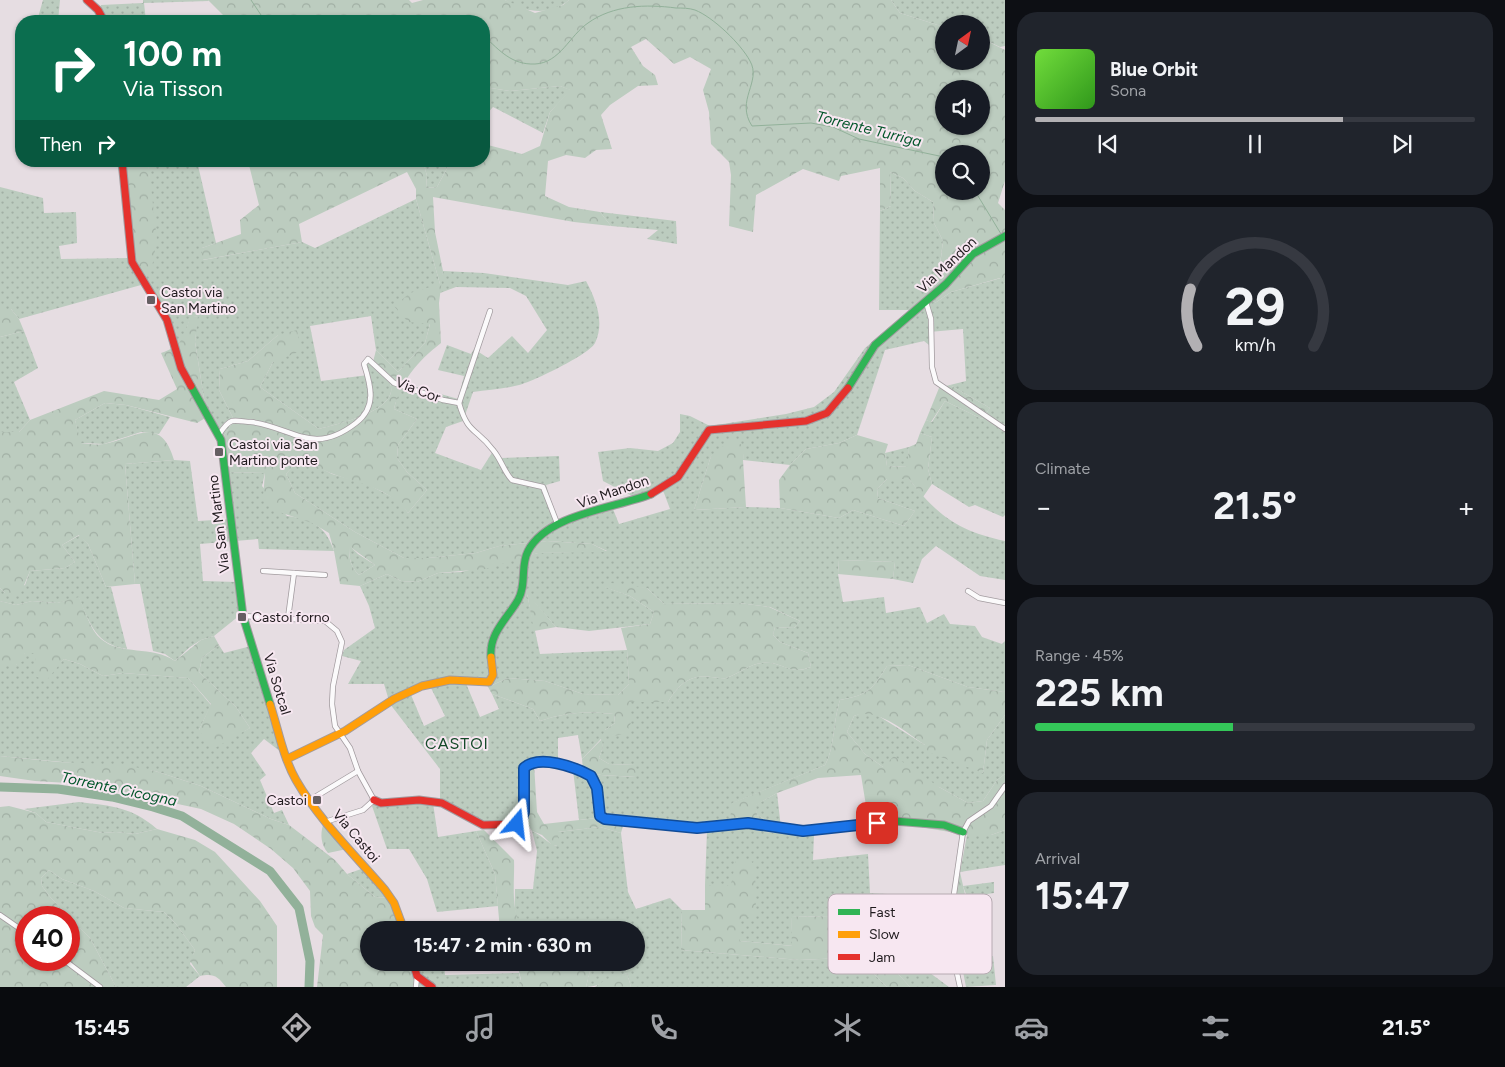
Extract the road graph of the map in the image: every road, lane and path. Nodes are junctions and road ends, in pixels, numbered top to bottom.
1 (87, 0) edge
2 (101, 15) edge
3 (123, 167) edge
4 (1005, 236) edge
5 (926, 302) junction
6 (490, 311) dead end
7 (459, 403) junction
8 (1005, 429) edge
9 (219, 435) junction
10 (557, 523) junction
11 (263, 571) dead end
12 (294, 573) junction
13 (325, 575) dead end
14 (968, 591) dead end
15 (1005, 603) edge
16 (243, 616) junction
17 (288, 618) junction
18 (339, 732) junction
19 (287, 759) junction
20 (358, 771) junction
21 (1005, 786) edge
22 (310, 800) junction
23 (374, 800) junction
24 (328, 821) junction
25 (963, 832) junction
26 (954, 894) edge
27 (0, 915) edge
28 (401, 921) edge
29 (15, 925) edge
30 (79, 971) edge
31 (416, 971) edge
32 (957, 974) edge
33 (417, 976) junction
34 (100, 987) edge
35 (416, 987) edge
36 (432, 987) edge
37 (960, 987) edge

1 - 2 street
3 - 9 street, Via San Martino
4 - 5 street, Via Mandon
5 - 8 street
5 - 10 street, Via Mandon
6 - 7 street
7 - 9 street, Via Cor
7 - 10 street
9 - 16 street, Via San Martino
10 - 18 street, Via Mandon
11 - 12 street
12 - 13 street
12 - 17 street
14 - 15 street
16 - 17 street
16 - 19 street, Via Sotcal
17 - 18 street
18 - 19 street
18 - 20 street
19 - 22 street, Via Castoi
20 - 22 street
20 - 23 street
21 - 25 street
22 - 24 street, Via Castoi
23 - 24 street
23 - 25 street
24 - 28 street, Via Castoi
25 - 26 street
27 - 29 street
30 - 34 street
31 - 33 street
32 - 37 street
33 - 35 street
33 - 36 street

